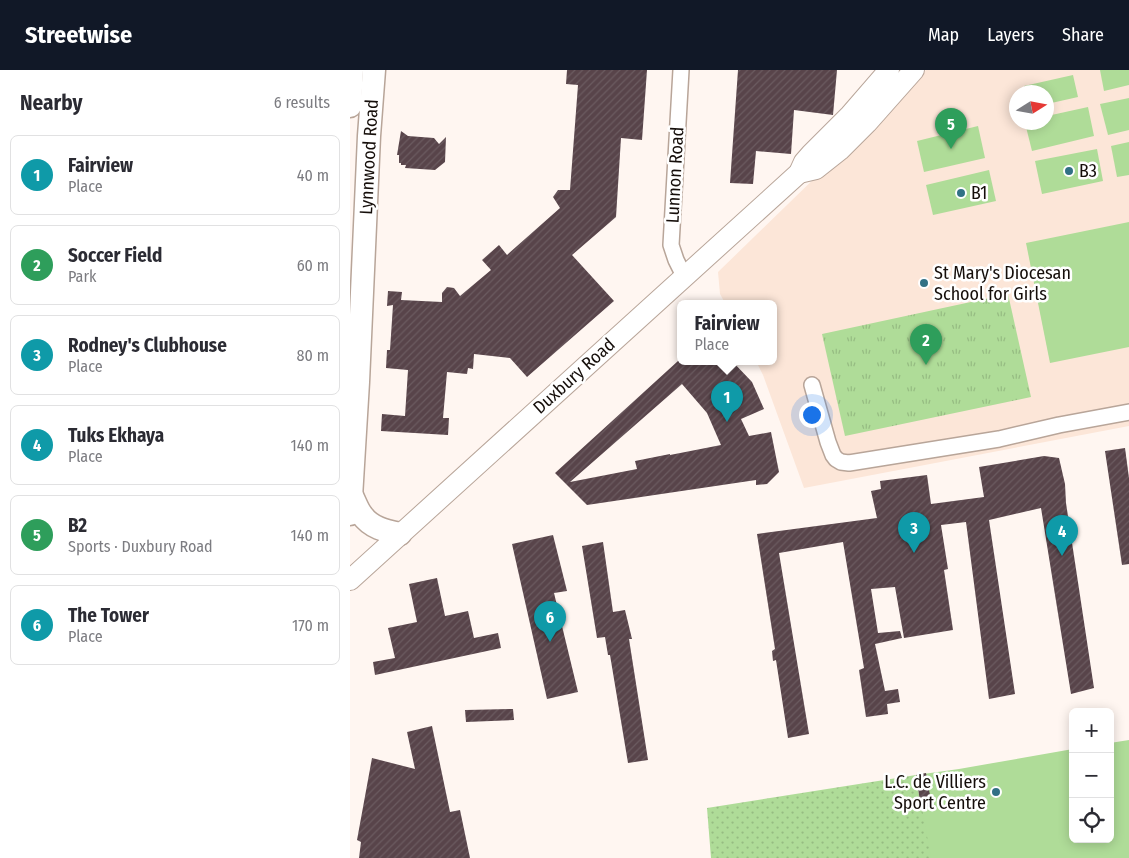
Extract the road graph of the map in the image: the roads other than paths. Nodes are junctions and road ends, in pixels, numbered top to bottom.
1 (352, 70) edge
2 (374, 70) edge
3 (682, 70) edge
4 (889, 70) edge
5 (914, 70) edge
6 (350, 106) edge
7 (799, 173) junction
8 (684, 276) junction
9 (360, 316) junction
10 (350, 340) edge
11 (812, 384) dead end
12 (1129, 412) edge
13 (350, 504) edge
14 (400, 534) junction
15 (350, 580) edge

1 - 6 main road, Lynnwood Road
2 - 9 main road, Lynnwood Road
3 - 8 street, Lunnon Road
4 - 7 main road, Duxbury Road
5 - 7 main road, Duxbury Road
7 - 8 main road, Duxbury Road
8 - 14 main road, Duxbury Road
9 - 10 main road
9 - 13 main road, Lynnwood Road
11 - 12 street
13 - 14 main road
14 - 15 main road, Duxbury Road

